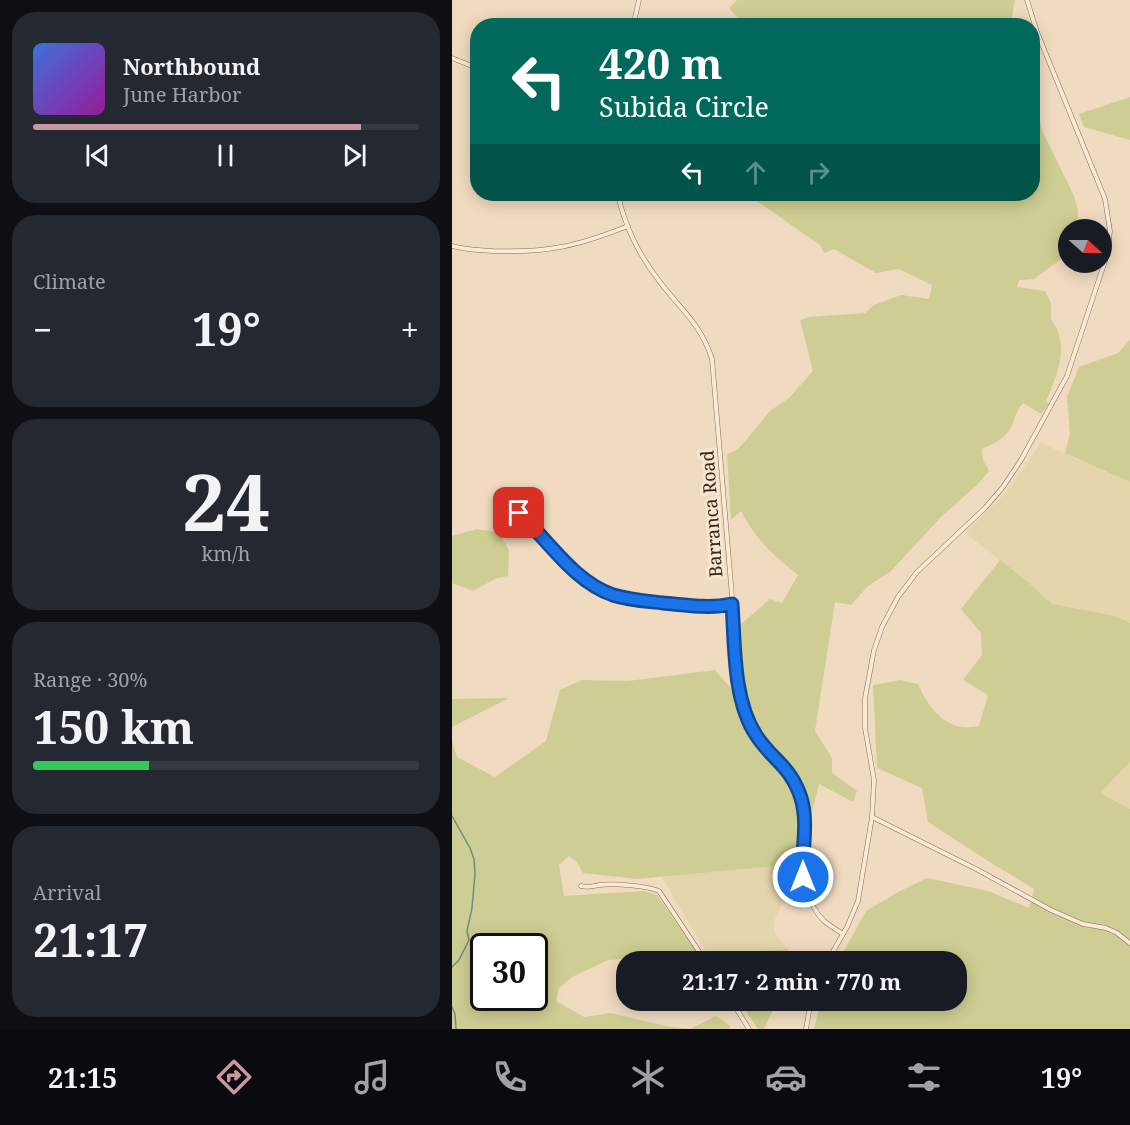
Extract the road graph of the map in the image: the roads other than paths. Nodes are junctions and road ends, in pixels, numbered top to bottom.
1 (639, 0) edge
2 (1026, 0) edge
3 (635, 18) edge
4 (1032, 18) edge
5 (1040, 39) edge
6 (452, 58) edge
7 (470, 65) edge
8 (620, 201) edge
9 (628, 226) junction
10 (452, 246) edge
11 (500, 500) dead end
12 (732, 604) junction
13 (872, 817) junction
14 (581, 886) dead end
15 (844, 934) junction
16 (1130, 944) edge
17 (699, 951) edge
18 (834, 951) edge
19 (738, 1011) edge
20 (808, 1011) edge
21 (749, 1029) edge
22 (806, 1029) edge

1 - 3 street
2 - 4 street
5 - 13 street
6 - 7 street
8 - 9 street, Barranca Road
9 - 10 street
9 - 12 street, Barranca Road
11 - 12 street
12 - 15 street, Barranca Road
13 - 15 street
13 - 16 street
14 - 17 street
15 - 18 street
19 - 21 street
20 - 22 street

